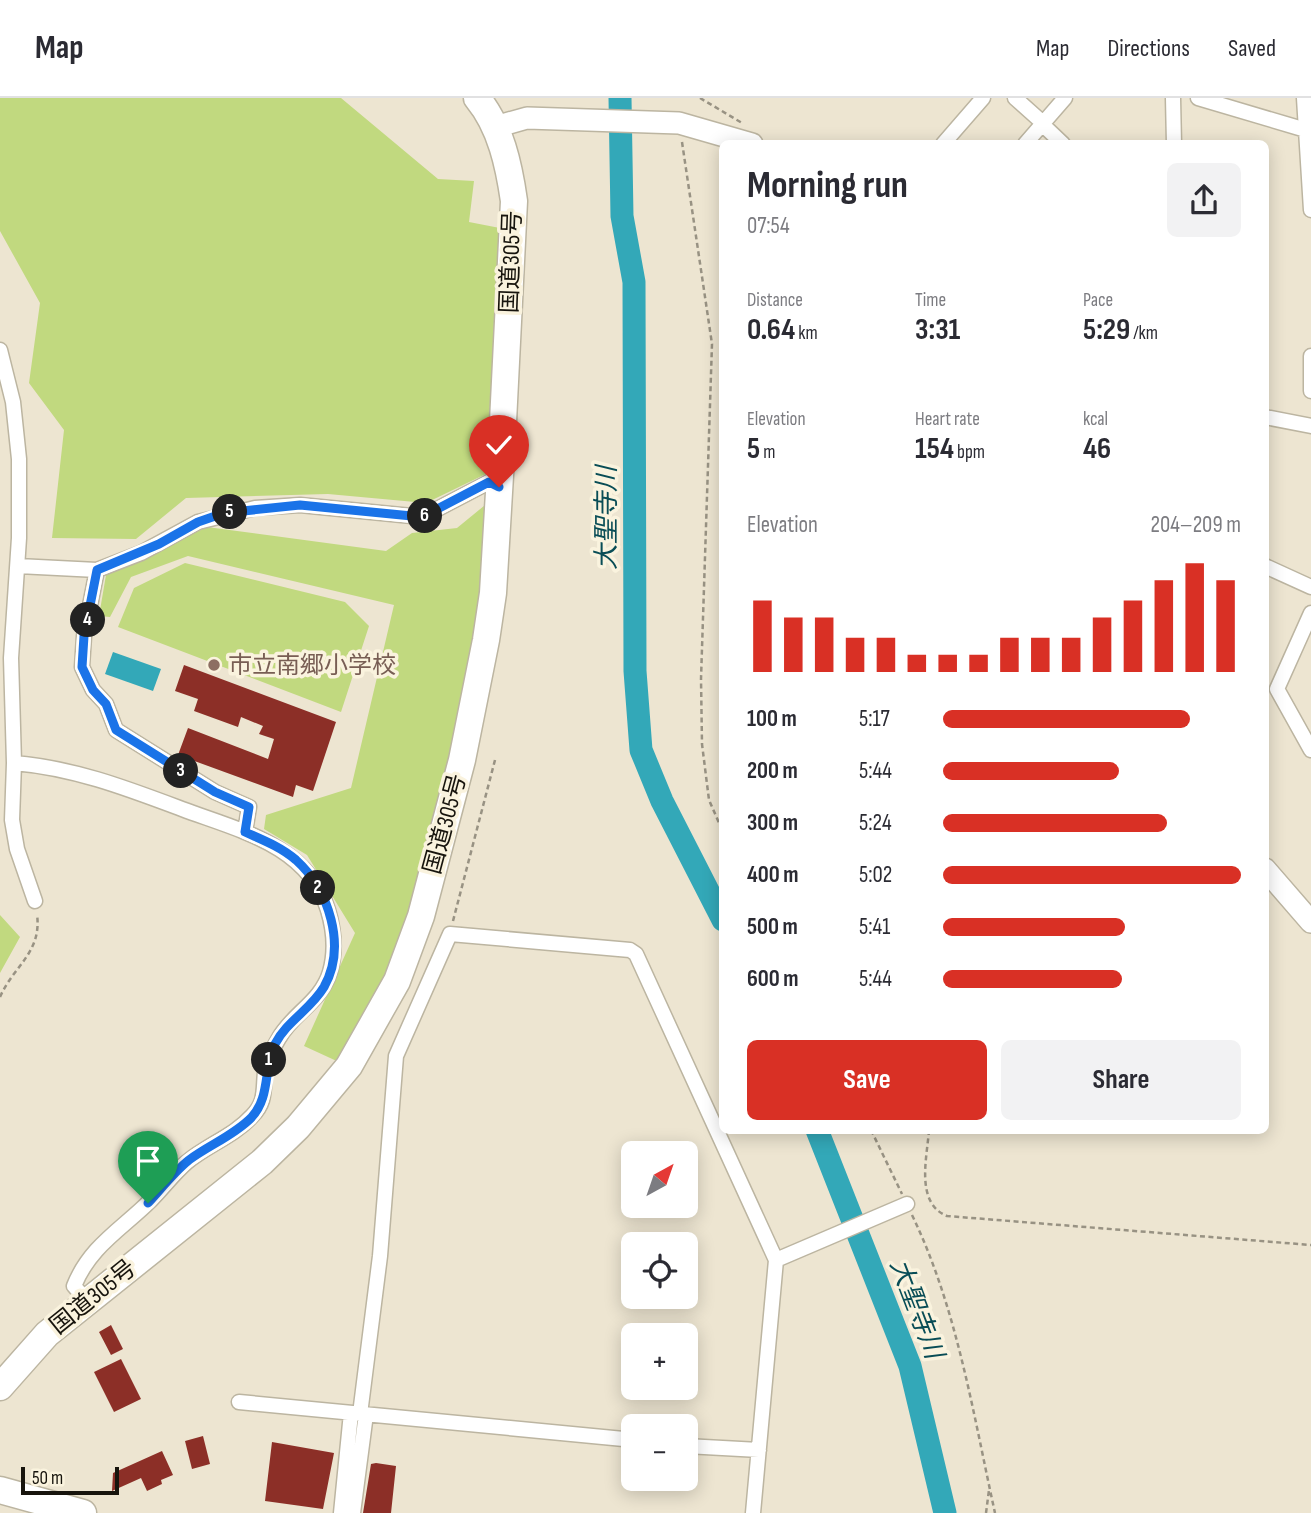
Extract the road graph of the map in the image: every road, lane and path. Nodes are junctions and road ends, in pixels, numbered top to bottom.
1 (477, 98) edge
2 (700, 98) edge
3 (983, 98) edge
4 (1015, 98) edge
5 (1065, 98) edge
6 (1173, 98) edge
7 (1198, 98) edge
8 (1304, 98) edge
9 (679, 123) junction
10 (1042, 123) junction
11 (495, 127) junction
12 (1308, 132) edge
13 (748, 134) edge
14 (946, 140) edge
15 (1028, 140) edge
16 (1059, 140) edge
17 (1174, 140) edge
18 (1311, 210) edge
19 (0, 350) edge
20 (1311, 356) edge
21 (1311, 391) edge
22 (1269, 417) edge
23 (1311, 426) edge
24 (499, 487) junction
25 (18, 566) junction
26 (1269, 568) edge
27 (97, 570) junction
28 (1311, 587) edge
29 (1311, 613) edge
30 (1277, 690) junction
31 (1269, 697) edge
32 (1311, 750) edge
33 (495, 760) dead end
34 (14, 763) junction
35 (719, 823) edge
36 (245, 832) junction
37 (1269, 874) edge
38 (34, 901) joint
39 (1311, 922) edge
40 (450, 934) junction
41 (0, 997) edge
42 (873, 1134) edge
43 (929, 1134) edge
44 (907, 1204) junction
45 (1311, 1245) edge
46 (776, 1260) junction
47 (87, 1301) junction
48 (0, 1387) edge
49 (239, 1402) dead end
50 (359, 1413) junction
51 (621, 1439) edge
52 (698, 1447) edge
53 (759, 1450) junction
54 (989, 1487) junction
55 (0, 1490) edge
56 (83, 1513) edge
57 (341, 1513) edge
58 (353, 1513) edge
59 (753, 1513) edge
60 (986, 1513) edge
61 (995, 1513) edge

1 - 11 highway, 国道305号
2 - 13 path
3 - 14 street
4 - 10 street
5 - 10 street
6 - 17 street
7 - 12 street
8 - 12 street
9 - 11 street
9 - 13 street
9 - 35 path
10 - 15 street
10 - 16 street
11 - 24 highway, 国道305号
12 - 18 street
19 - 25 street
20 - 21 street
22 - 23 street
24 - 27 street
24 - 47 highway, 国道305号
25 - 27 street
25 - 34 street
26 - 28 street
27 - 36 street
29 - 30 street
30 - 31 street
30 - 32 street
33 - 40 path
34 - 36 street
34 - 38 street
36 - 47 street
37 - 39 street
38 - 41 path
40 - 46 street
40 - 50 street
42 - 44 path
43 - 45 path
44 - 46 street
44 - 54 path
46 - 53 street
47 - 48 highway, 国道305号
49 - 50 street
50 - 51 street
50 - 57 street
50 - 58 street
52 - 53 street
53 - 59 street
54 - 60 path
54 - 61 path
55 - 56 highway

